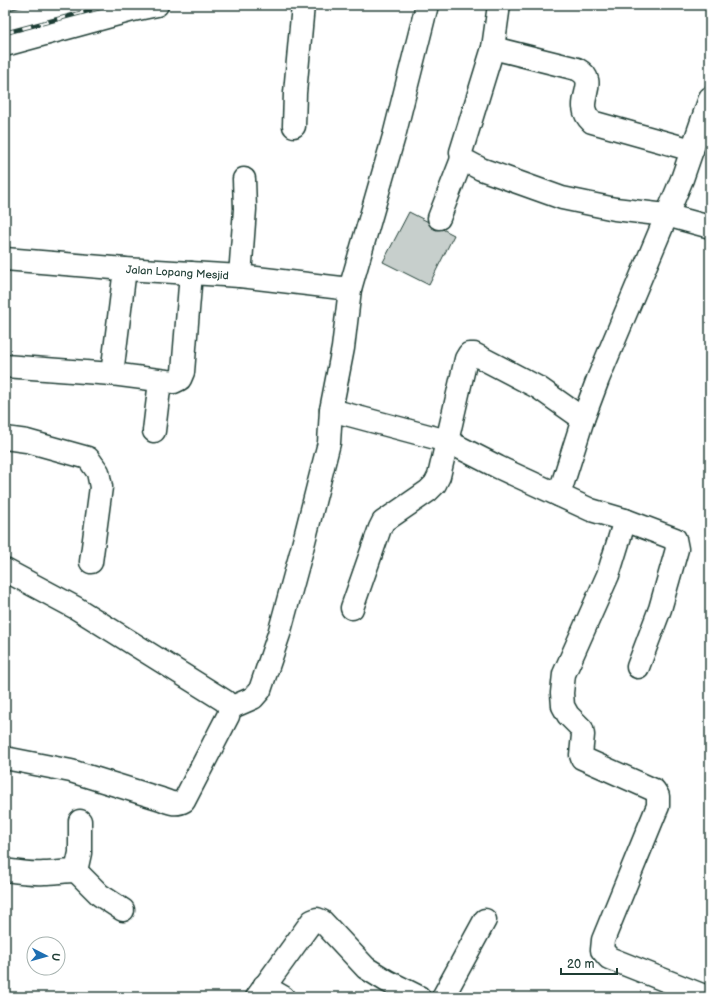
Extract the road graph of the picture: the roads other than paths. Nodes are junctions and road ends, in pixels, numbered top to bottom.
1 (76, 5) edge
2 (157, 5) edge
3 (303, 5) edge
4 (427, 5) edge
5 (500, 5) edge
6 (5, 23) edge
7 (5, 45) edge
8 (493, 48) junction
9 (710, 98) edge
10 (294, 126) dead end
11 (692, 150) junction
12 (462, 159) junction
13 (244, 179) dead end
14 (666, 215) junction
15 (439, 218) dead end
16 (710, 227) edge
17 (5, 259) edge
18 (124, 269) junction
19 (191, 273) junction
20 (240, 276) junction
21 (350, 289) junction
22 (5, 366) edge
23 (112, 374) junction
24 (160, 381) junction
25 (331, 410) junction
26 (583, 419) junction
27 (154, 432) dead end
28 (5, 438) edge
29 (447, 441) junction
30 (559, 495) junction
31 (625, 520) junction
32 (91, 562) dead end
33 (5, 570) edge
34 (352, 608) dead end
35 (638, 667) dead end
36 (230, 708) junction
37 (5, 758) edge
38 (80, 821) dead end
39 (5, 870) edge
40 (76, 871) junction
41 (123, 910) dead end
42 (485, 920) dead end
43 (260, 991) edge
44 (283, 997) edge
45 (419, 997) edge
46 (443, 997) edge
47 (707, 997) edge

1 - 6 street
2 - 7 street
3 - 10 street
4 - 21 street
5 - 8 street
8 - 11 street
8 - 12 street
9 - 11 street
11 - 14 street
12 - 14 street
12 - 15 street
13 - 20 street
14 - 16 street
14 - 26 street
17 - 18 street, Jalan Lopang Mesjid
18 - 19 street, Jalan Lopang Mesjid
18 - 23 street
19 - 20 street, Jalan Lopang Mesjid
19 - 24 street
20 - 21 street, Jalan Lopang Mesjid
21 - 25 street
22 - 23 street
23 - 24 street
24 - 27 street
25 - 29 street
25 - 36 street
26 - 29 street
26 - 30 street
28 - 32 street
29 - 30 street
29 - 34 street
30 - 31 street
31 - 35 street
31 - 47 street
33 - 36 street
36 - 37 street
38 - 40 street
39 - 40 street
40 - 41 street
42 - 46 street
43 - 44 street
43 - 45 street

